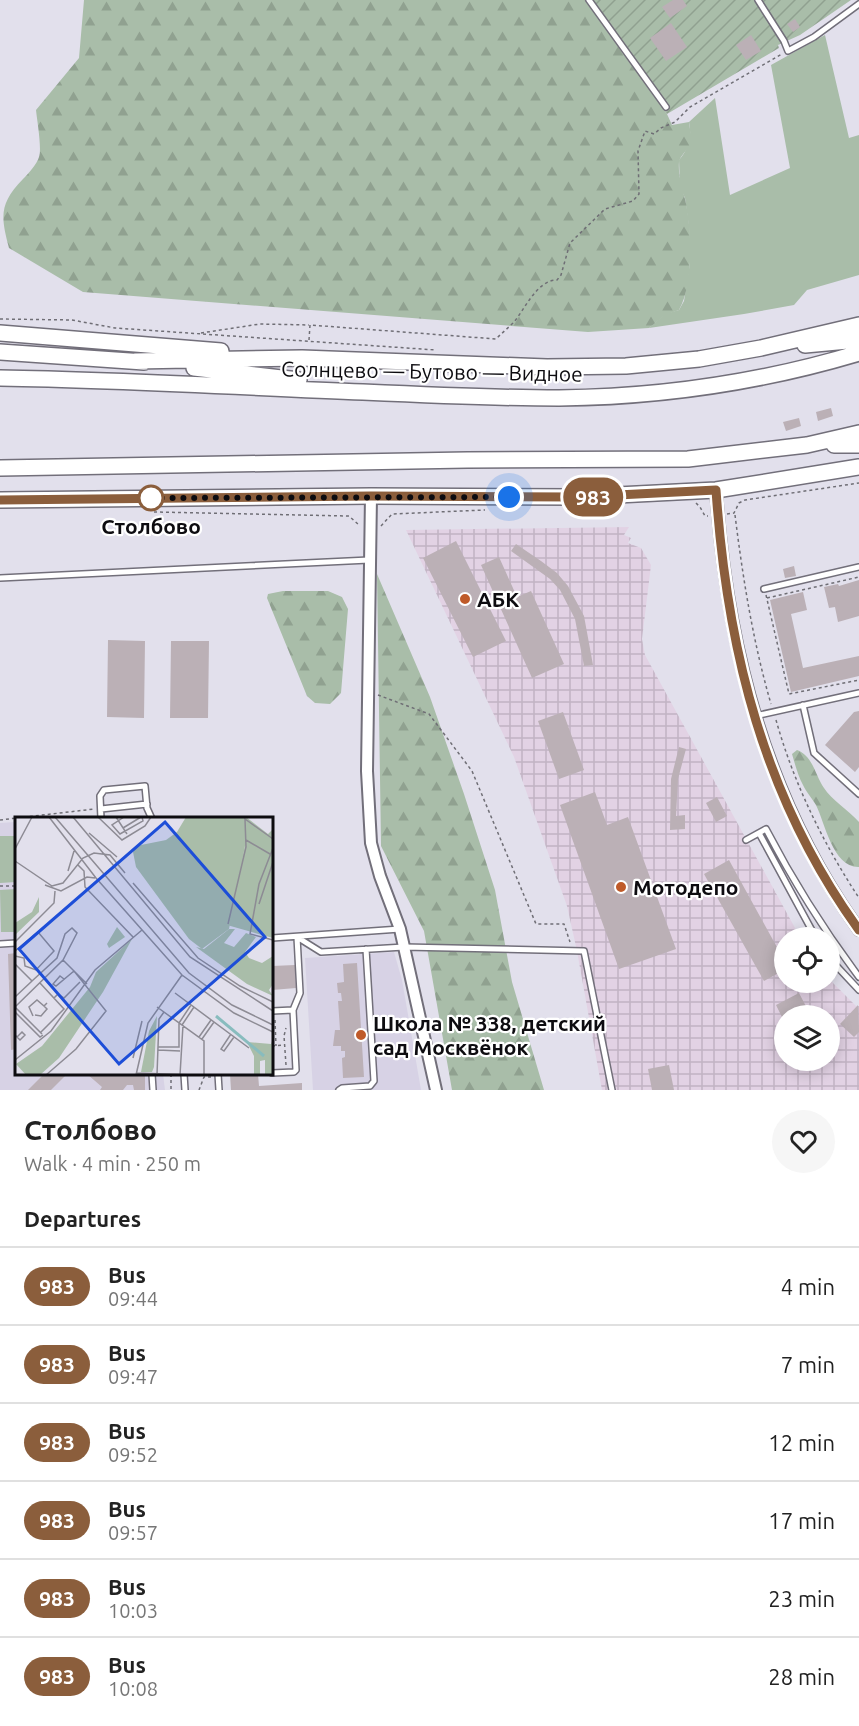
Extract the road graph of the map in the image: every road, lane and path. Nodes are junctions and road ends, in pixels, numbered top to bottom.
1 (589, 0) edge
2 (758, 0) edge
3 (859, 4) edge
4 (788, 51) junction
5 (666, 106) dead end
6 (0, 319) edge
7 (310, 325) junction
8 (859, 325) edge
9 (0, 333) edge
10 (196, 334) junction
11 (309, 340) junction
12 (859, 340) edge
13 (761, 348) junction
14 (445, 350) dead end
15 (0, 352) edge
16 (859, 354) edge
17 (302, 358) junction
18 (135, 361) junction
19 (0, 378) edge
20 (417, 394) junction
21 (859, 433) edge
22 (807, 445) junction
23 (859, 446) edge
24 (859, 467) edge
25 (0, 468) edge
26 (716, 490) junction
27 (371, 496) junction
28 (0, 500) edge
29 (151, 512) dead end
30 (363, 528) dead end
31 (369, 560) junction
32 (859, 567) edge
33 (859, 577) edge
34 (0, 578) edge
35 (764, 589) joint
36 (766, 598) junction
37 (859, 681) edge
38 (368, 692) junction
39 (859, 693) edge
40 (803, 705) junction
41 (755, 716) junction
42 (859, 794) edge
43 (147, 804) junction
44 (100, 809) junction
45 (27, 817) edge
46 (101, 817) edge
47 (151, 817) edge
48 (15, 818) edge
49 (0, 820) edge
50 (759, 833) junction
51 (746, 840) dead end
52 (810, 927) edge
53 (400, 928) junction
54 (859, 930) edge
55 (297, 937) junction
56 (273, 938) edge
57 (15, 943) edge
58 (0, 944) edge
59 (404, 947) junction
60 (366, 949) junction
61 (572, 951) junction
62 (840, 970) edge
63 (859, 977) edge
64 (859, 990) edge
65 (292, 1010) junction
66 (273, 1011) edge
67 (276, 1046) joint
68 (285, 1046) junction
69 (273, 1073) edge
70 (286, 1073) junction
71 (152, 1075) edge
72 (184, 1075) edge
73 (218, 1075) edge
74 (153, 1090) edge
75 (185, 1090) edge
76 (199, 1090) edge
77 (219, 1090) edge
78 (339, 1090) edge
79 (436, 1090) edge
80 (612, 1090) edge

1 - 5 lane
2 - 4 lane
3 - 4 lane
4 - 7 path
6 - 10 path
7 - 10 path
7 - 11 path
8 - 13 main road
9 - 17 main road
10 - 11 path
11 - 14 path
12 - 13 main road
13 - 17 main road
15 - 18 main road
16 - 20 main road, Солнцево — Бутово — Видное
17 - 18 main road
18 - 20 main road
19 - 20 main road, Солнцево — Бутово — Видное
21 - 22 main road
22 - 23 main road
22 - 25 main road
24 - 26 main road
26 - 27 main road
26 - 41 street
27 - 28 main road
27 - 31 street
29 - 30 path
31 - 34 lane
31 - 38 street
32 - 35 lane
33 - 36 path
35 - 36 path
36 - 37 path
38 - 53 street
38 - 61 path
39 - 40 lane
40 - 41 lane
40 - 42 lane
41 - 54 street
43 - 44 lane
43 - 44 lane
43 - 47 lane
44 - 45 path
44 - 46 lane
48 - 49 path
50 - 51 lane
50 - 52 lane
50 - 63 lane
53 - 55 lane
53 - 59 street
55 - 56 lane
55 - 60 lane
55 - 65 lane
57 - 58 lane
59 - 60 lane
59 - 61 lane
59 - 79 street
60 - 78 lane
61 - 80 lane
62 - 64 lane
65 - 66 lane
65 - 68 path
65 - 70 lane
66 - 67 path
67 - 68 path
68 - 70 path
69 - 70 lane
71 - 74 lane
72 - 75 lane
73 - 76 path
73 - 77 lane

